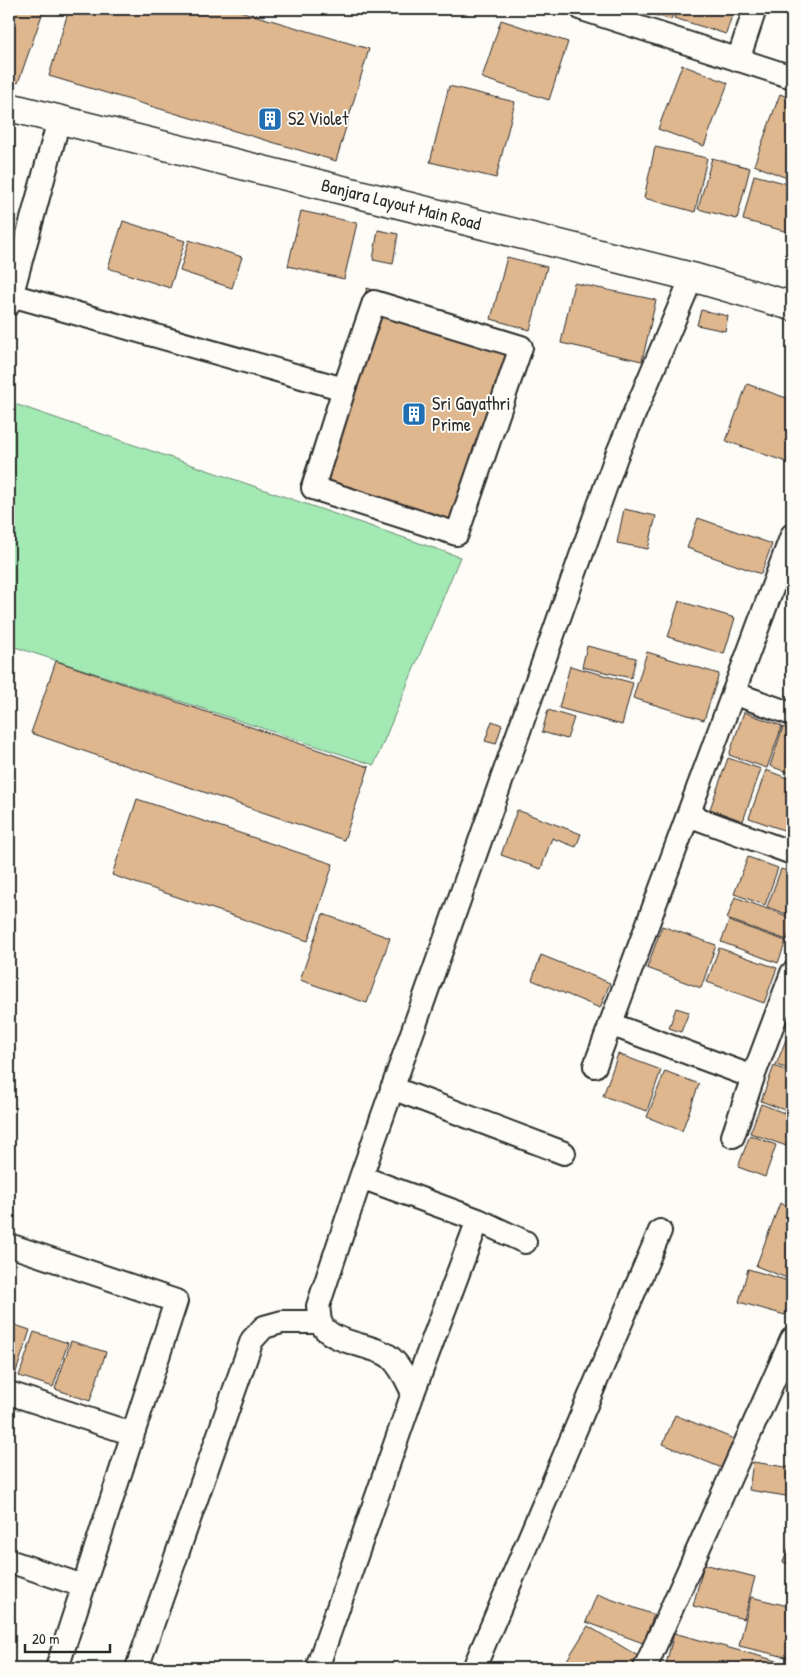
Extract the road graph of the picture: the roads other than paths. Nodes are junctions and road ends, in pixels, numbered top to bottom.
1 (755, 9) edge
2 (595, 11) edge
3 (738, 60) junction
4 (792, 77) edge
5 (9, 106) edge
6 (59, 120) junction
7 (692, 277) junction
8 (10, 299) edge
9 (792, 306) edge
10 (344, 389) junction
11 (792, 535) edge
12 (784, 581) edge
13 (733, 693) junction
14 (792, 714) edge
15 (688, 815) junction
16 (792, 852) edge
17 (792, 973) edge
18 (610, 1024) junction
19 (594, 1066) dead end
20 (753, 1076) junction
21 (392, 1088) junction
22 (733, 1136) dead end
23 (564, 1153) dead end
24 (361, 1177) junction
25 (478, 1220) junction
26 (660, 1231) dead end
27 (525, 1242) dead end
28 (9, 1245) edge
29 (320, 1322) junction
30 (792, 1339) edge
31 (9, 1393) edge
32 (413, 1393) junction
33 (133, 1434) junction
34 (9, 1561) edge
35 (84, 1586) junction
36 (57, 1668) edge
37 (137, 1668) edge
38 (318, 1668) edge
39 (474, 1668) edge
40 (645, 1668) edge

1 - 3 street
2 - 3 street
3 - 4 street
5 - 6 street, Banjara Layout Main Road
6 - 7 street, Banjara Layout Main Road
6 - 8 street
7 - 9 street, Banjara Layout Main Road
7 - 21 street
8 - 10 street
10 - 10 street
11 - 12 street
12 - 13 street
13 - 14 street
13 - 15 street
15 - 16 street
15 - 18 street
17 - 20 street
18 - 19 street
18 - 20 street
20 - 22 street
21 - 23 street
21 - 24 street
24 - 25 street
24 - 29 street
25 - 27 street
25 - 32 street
26 - 39 street
28 - 33 street
29 - 32 street
29 - 37 street
30 - 40 street
31 - 33 street
32 - 38 street
33 - 35 street
34 - 35 street
35 - 36 street

